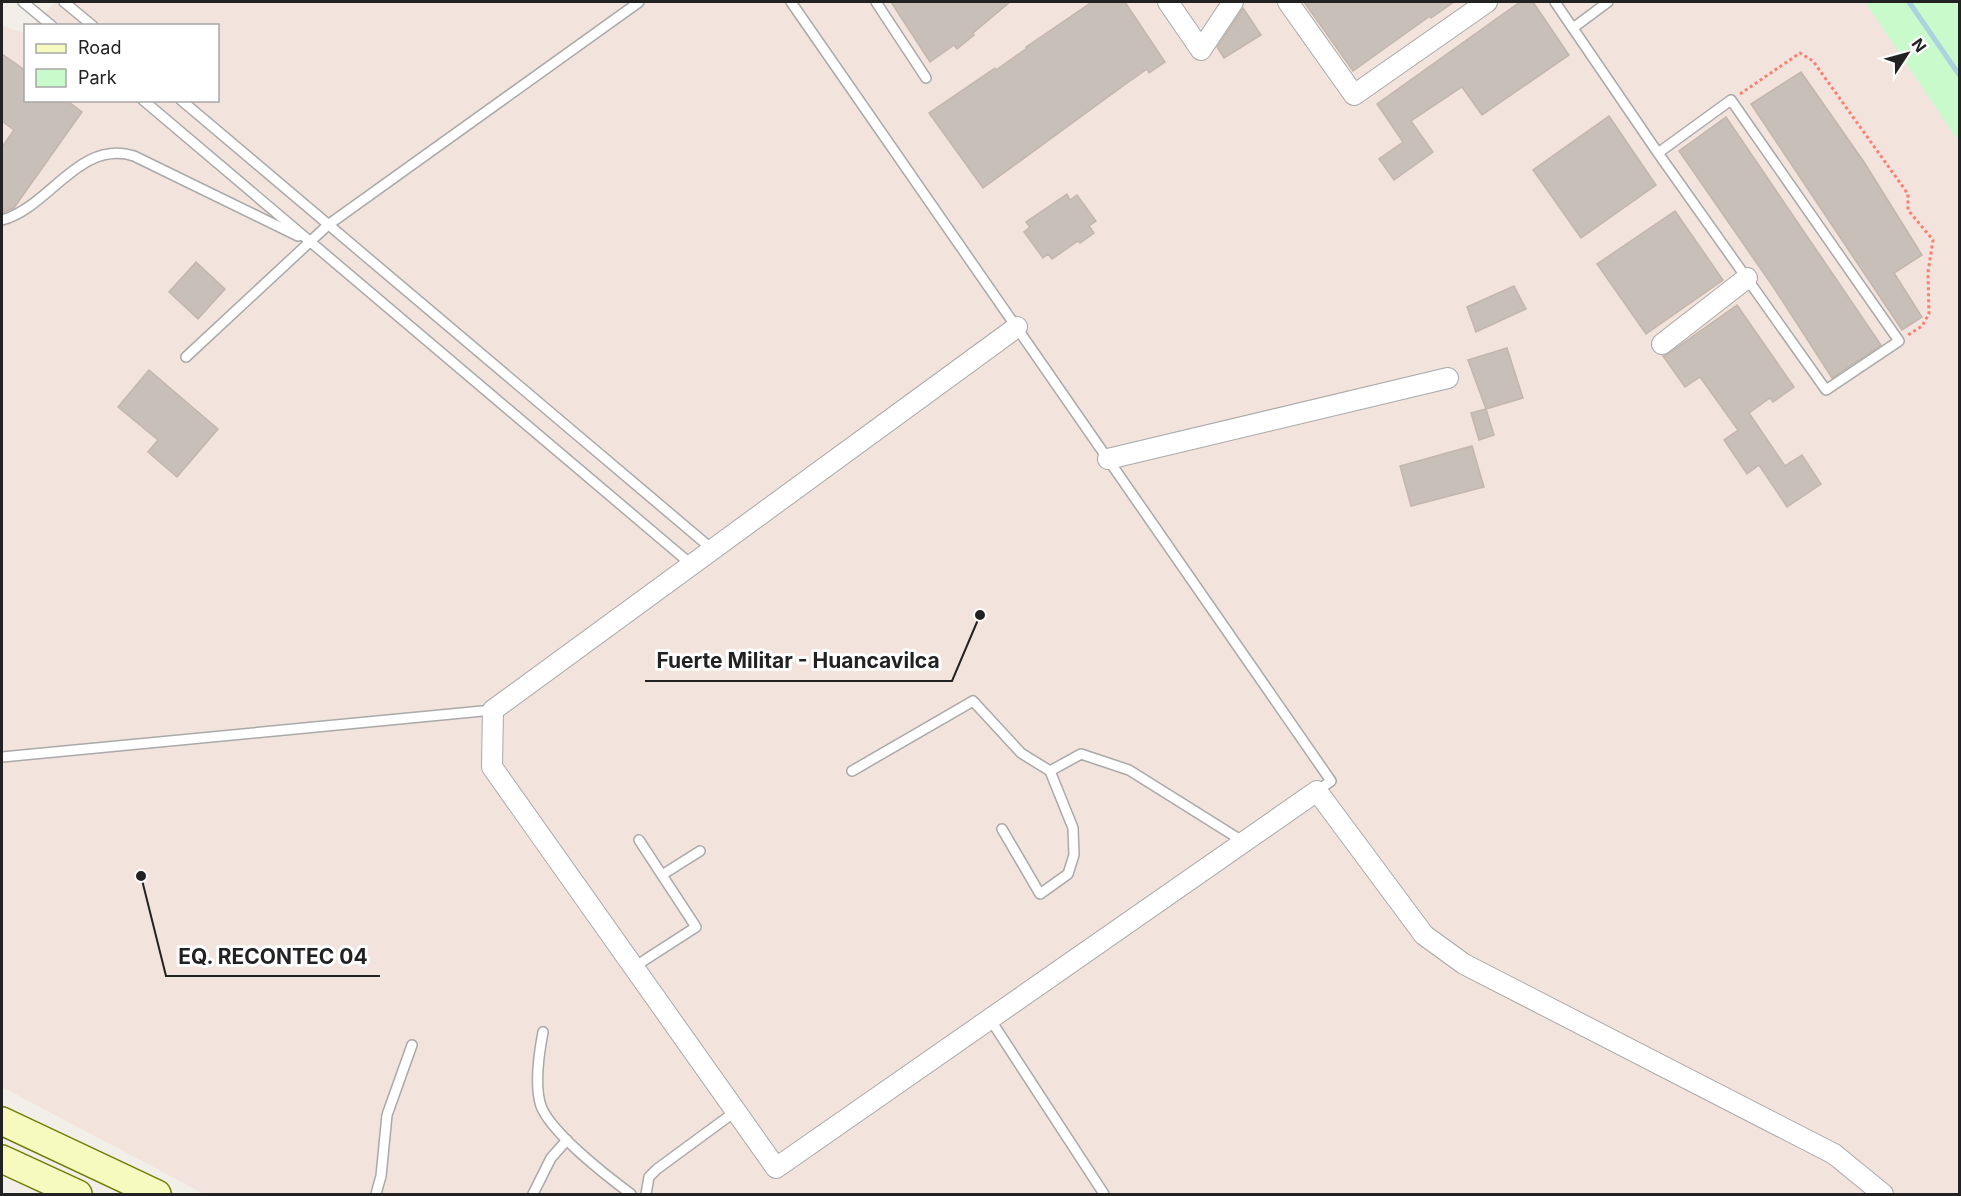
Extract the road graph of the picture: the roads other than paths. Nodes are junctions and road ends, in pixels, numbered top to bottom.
1 (23, 2) edge
2 (64, 2) edge
3 (639, 2) edge
4 (791, 2) edge
5 (876, 2) edge
6 (1168, 2) edge
7 (1233, 2) edge
8 (1288, 2) edge
9 (1487, 2) edge
10 (1555, 2) edge
11 (1608, 2) edge
12 (50, 24) edge
13 (91, 24) edge
14 (1573, 28) junction
15 (926, 78) dead end
16 (145, 102) edge
17 (183, 102) edge
18 (1658, 153) junction
19 (2, 220) edge
20 (328, 225) junction
21 (310, 242) junction
22 (1747, 278) junction
23 (1017, 327) junction
24 (1662, 344) dead end
25 (186, 357) dead end
26 (1448, 378) dead end
27 (1108, 459) junction
28 (712, 549) junction
29 (692, 565) junction
30 (493, 710) junction
31 (2, 757) edge
32 (852, 771) dead end
33 (1050, 771) junction
34 (1317, 791) junction
35 (1002, 829) dead end
36 (639, 840) dead end
37 (1244, 842) junction
38 (700, 850) dead end
39 (662, 875) junction
40 (634, 967) junction
41 (990, 1019) junction
42 (543, 1032) dead end
43 (412, 1045) dead end
44 (736, 1111) junction
45 (2, 1122) edge
46 (567, 1140) junction
47 (2, 1159) edge
48 (78, 1194) edge
49 (157, 1194) edge
50 (376, 1194) edge
51 (533, 1194) edge
52 (631, 1194) edge
53 (646, 1194) edge
54 (1104, 1194) edge
55 (1883, 1194) edge

1 - 12 lane
2 - 13 lane
3 - 20 lane
4 - 23 lane
5 - 15 lane
6 - 7 street
8 - 9 street
10 - 14 lane
11 - 14 lane
14 - 18 lane
16 - 21 lane
17 - 20 lane
18 - 22 lane
18 - 22 lane
19 - 21 lane
20 - 21 lane
20 - 28 lane
21 - 25 lane
21 - 29 lane
22 - 24 street
23 - 27 lane
23 - 28 street
26 - 27 street
27 - 34 lane
28 - 29 street
29 - 30 street
30 - 31 lane
30 - 40 street
32 - 33 lane
33 - 35 lane
33 - 37 lane
34 - 37 street
34 - 55 street
36 - 39 lane
37 - 41 street
38 - 39 lane
39 - 40 lane
40 - 44 street
41 - 44 street
41 - 54 lane
42 - 46 lane
43 - 50 lane
44 - 53 lane
45 - 49 main road
46 - 51 lane
46 - 52 lane
47 - 48 main road

